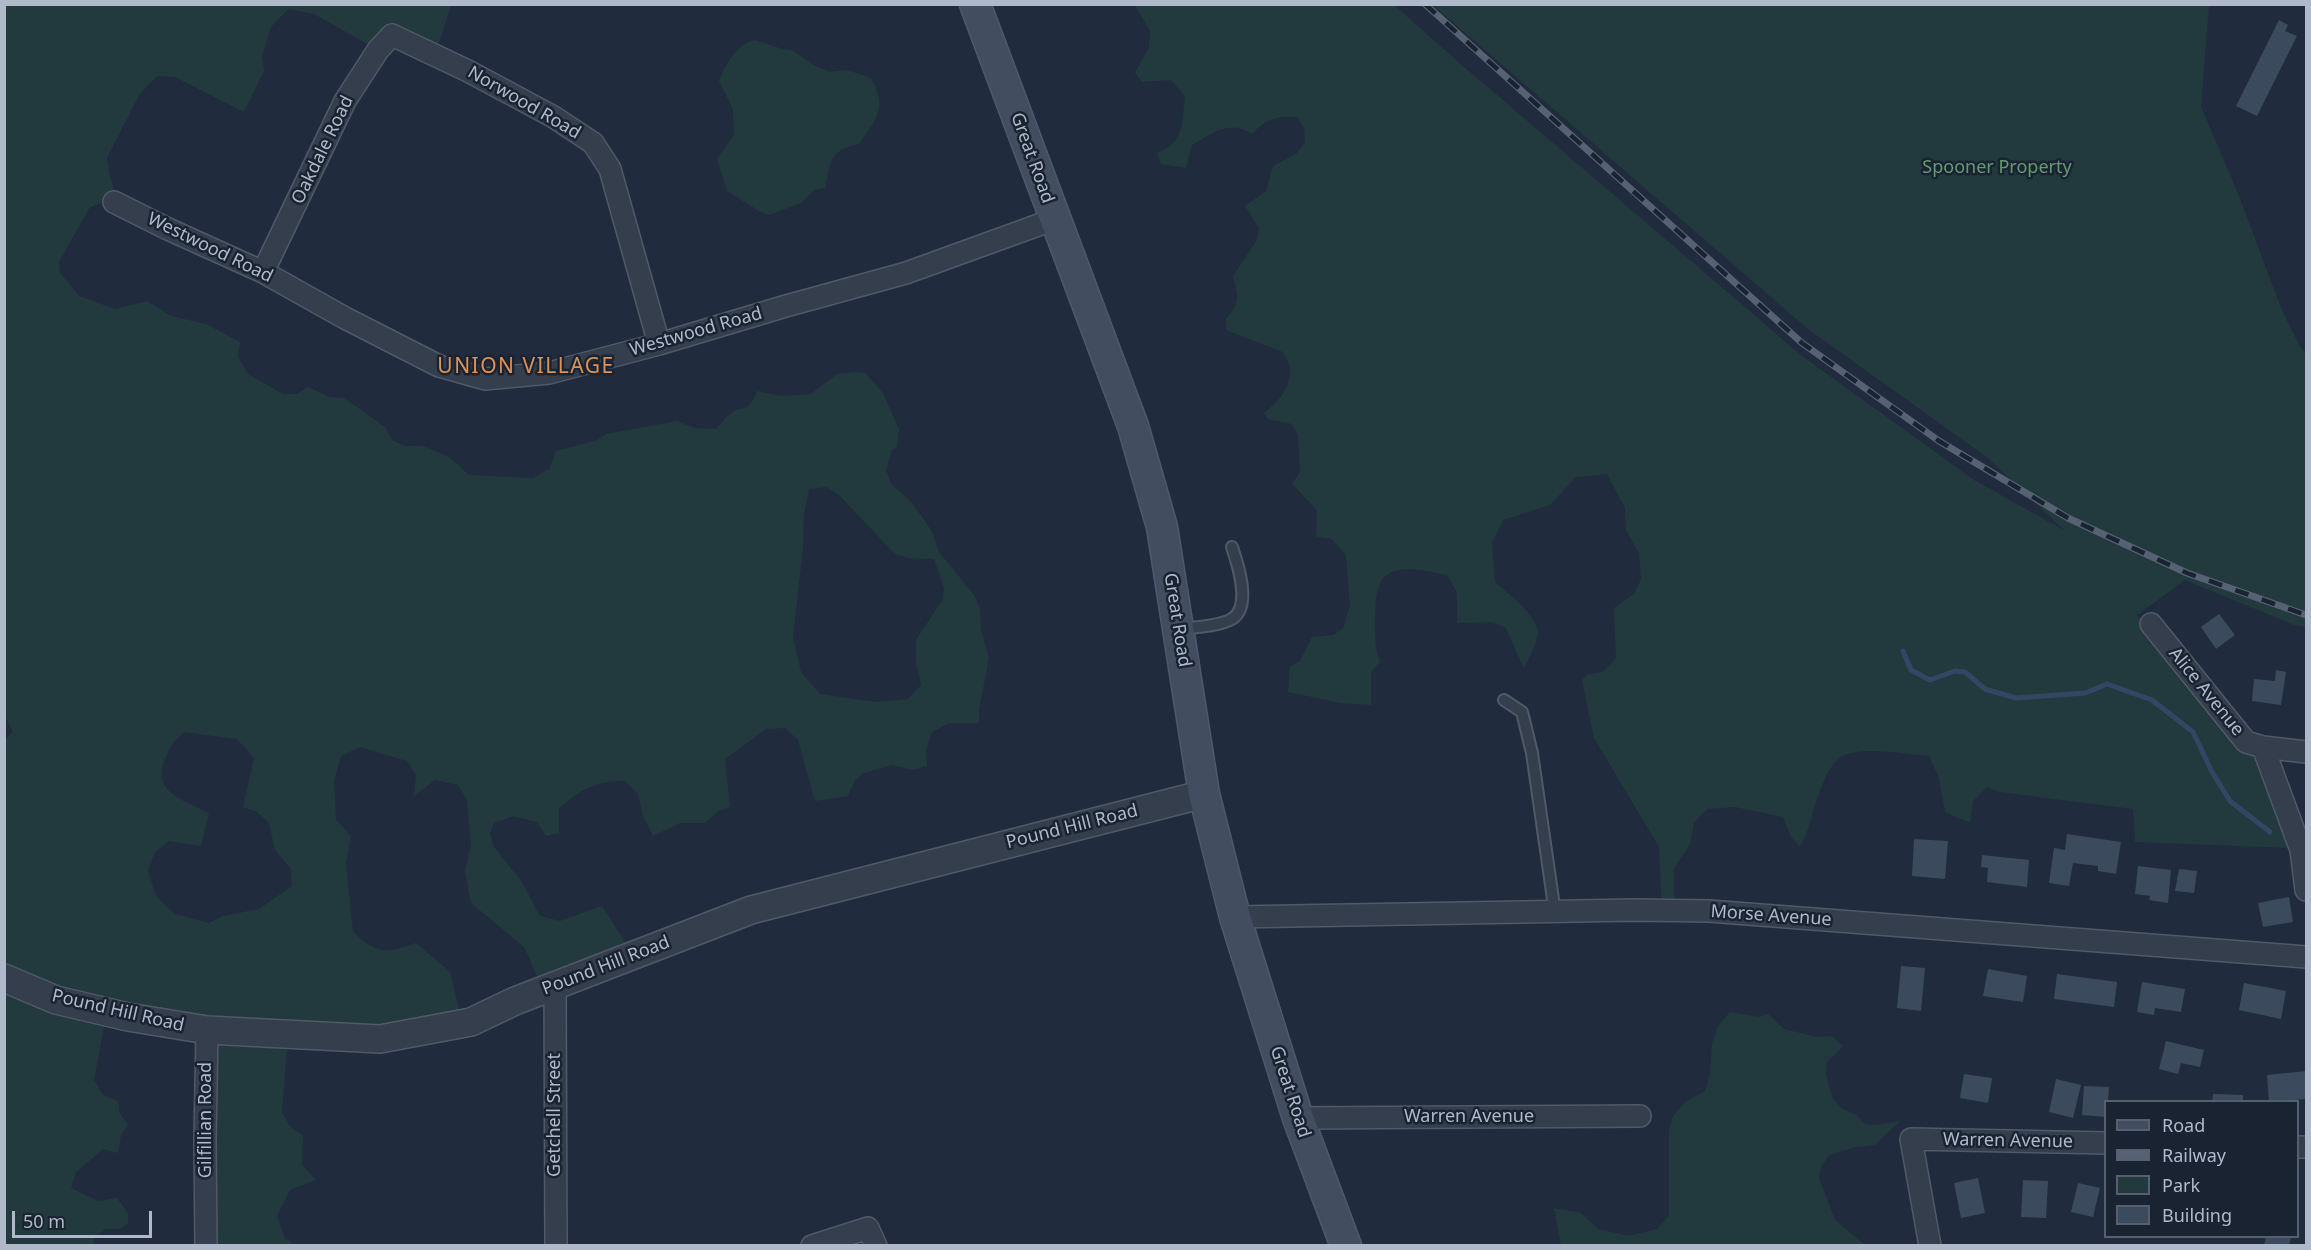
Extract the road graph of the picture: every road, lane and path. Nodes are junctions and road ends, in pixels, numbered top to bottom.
1 (975, 4) edge
2 (392, 35) joint
3 (114, 202) dead end
4 (1055, 219) junction
5 (263, 272) junction
6 (659, 344) junction
7 (1232, 547) dead end
8 (2151, 624) dead end
9 (1179, 629) junction
10 (1504, 700) dead end
11 (2263, 747) junction
12 (2307, 753) edge
13 (1204, 794) junction
14 (2307, 890) edge
15 (1555, 913) junction
16 (1234, 917) junction
17 (2307, 957) edge
18 (4, 978) edge
19 (555, 985) junction
20 (207, 1030) junction
21 (1640, 1116) dead end
22 (1298, 1118) junction
23 (2104, 1143) edge
24 (872, 1237) edge
25 (206, 1245) edge
26 (556, 1245) edge
27 (812, 1245) edge
28 (1346, 1245) edge
29 (1930, 1245) edge

1 - 4 main road, Great Road
2 - 5 street, Oakdale Road
2 - 6 street, Norwood Road
3 - 5 street, Westwood Road
4 - 6 street, Westwood Road
4 - 9 main road, Great Road
5 - 6 street, Westwood Road
7 - 9 lane
8 - 11 street, Alice Avenue
9 - 13 main road, Great Road
10 - 15 lane
11 - 12 street
11 - 14 street, Alice Avenue
13 - 16 main road, Great Road
13 - 19 street, Pound Hill Road
15 - 16 street, Morse Avenue
15 - 17 street, Morse Avenue
16 - 22 main road, Great Road
18 - 20 street, Pound Hill Road
19 - 20 street, Pound Hill Road
19 - 26 street, Getchell Street
20 - 25 street, Gilfillian Road
21 - 22 street, Warren Avenue
22 - 28 main road, Great Road
23 - 29 street, Warren Avenue
24 - 27 street

